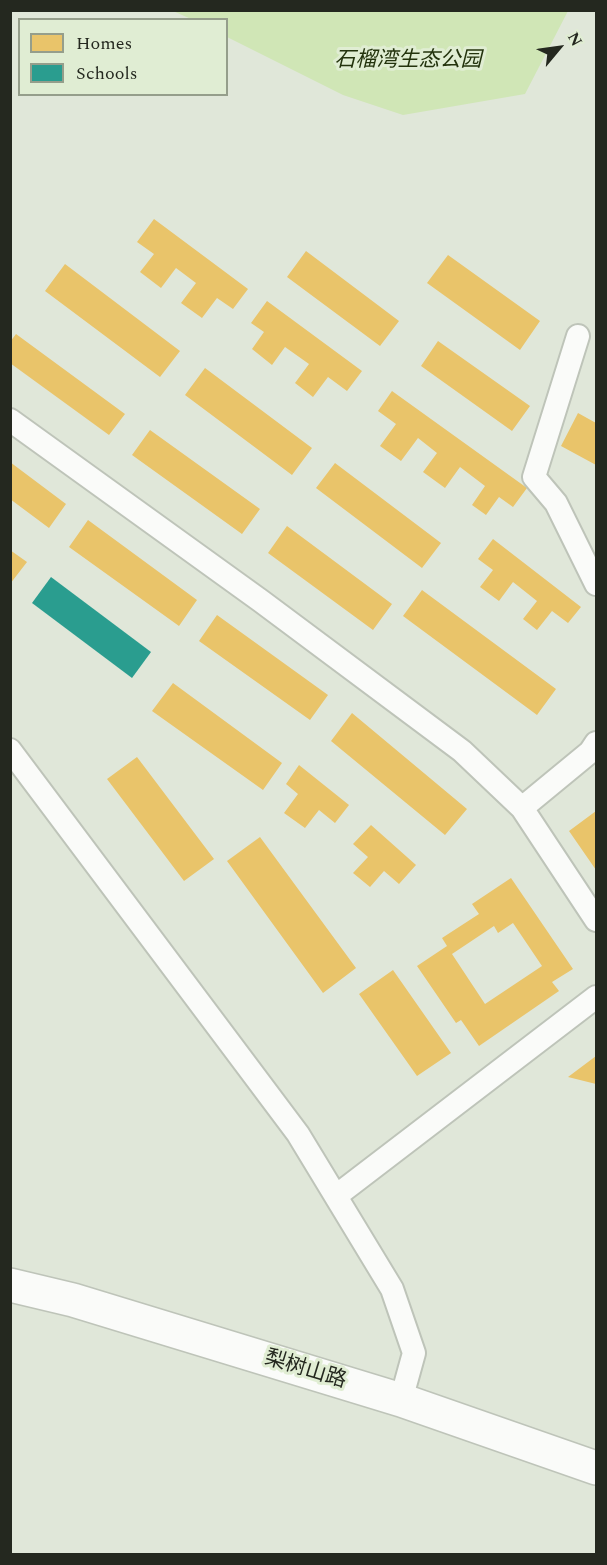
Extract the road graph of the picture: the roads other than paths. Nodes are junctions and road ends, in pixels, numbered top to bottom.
1 (578, 336) dead end
2 (10, 420) edge
3 (597, 584) edge
4 (597, 742) edge
5 (10, 750) edge
6 (522, 808) junction
7 (597, 920) edge
8 (597, 997) edge
9 (336, 1196) junction
10 (10, 1285) edge
11 (401, 1400) junction
12 (597, 1468) edge

1 - 3 street
2 - 6 street
4 - 6 street
5 - 9 street
6 - 7 street
8 - 9 street
9 - 11 street
10 - 11 main road, 梨树山路
11 - 12 main road, 梨树山路

